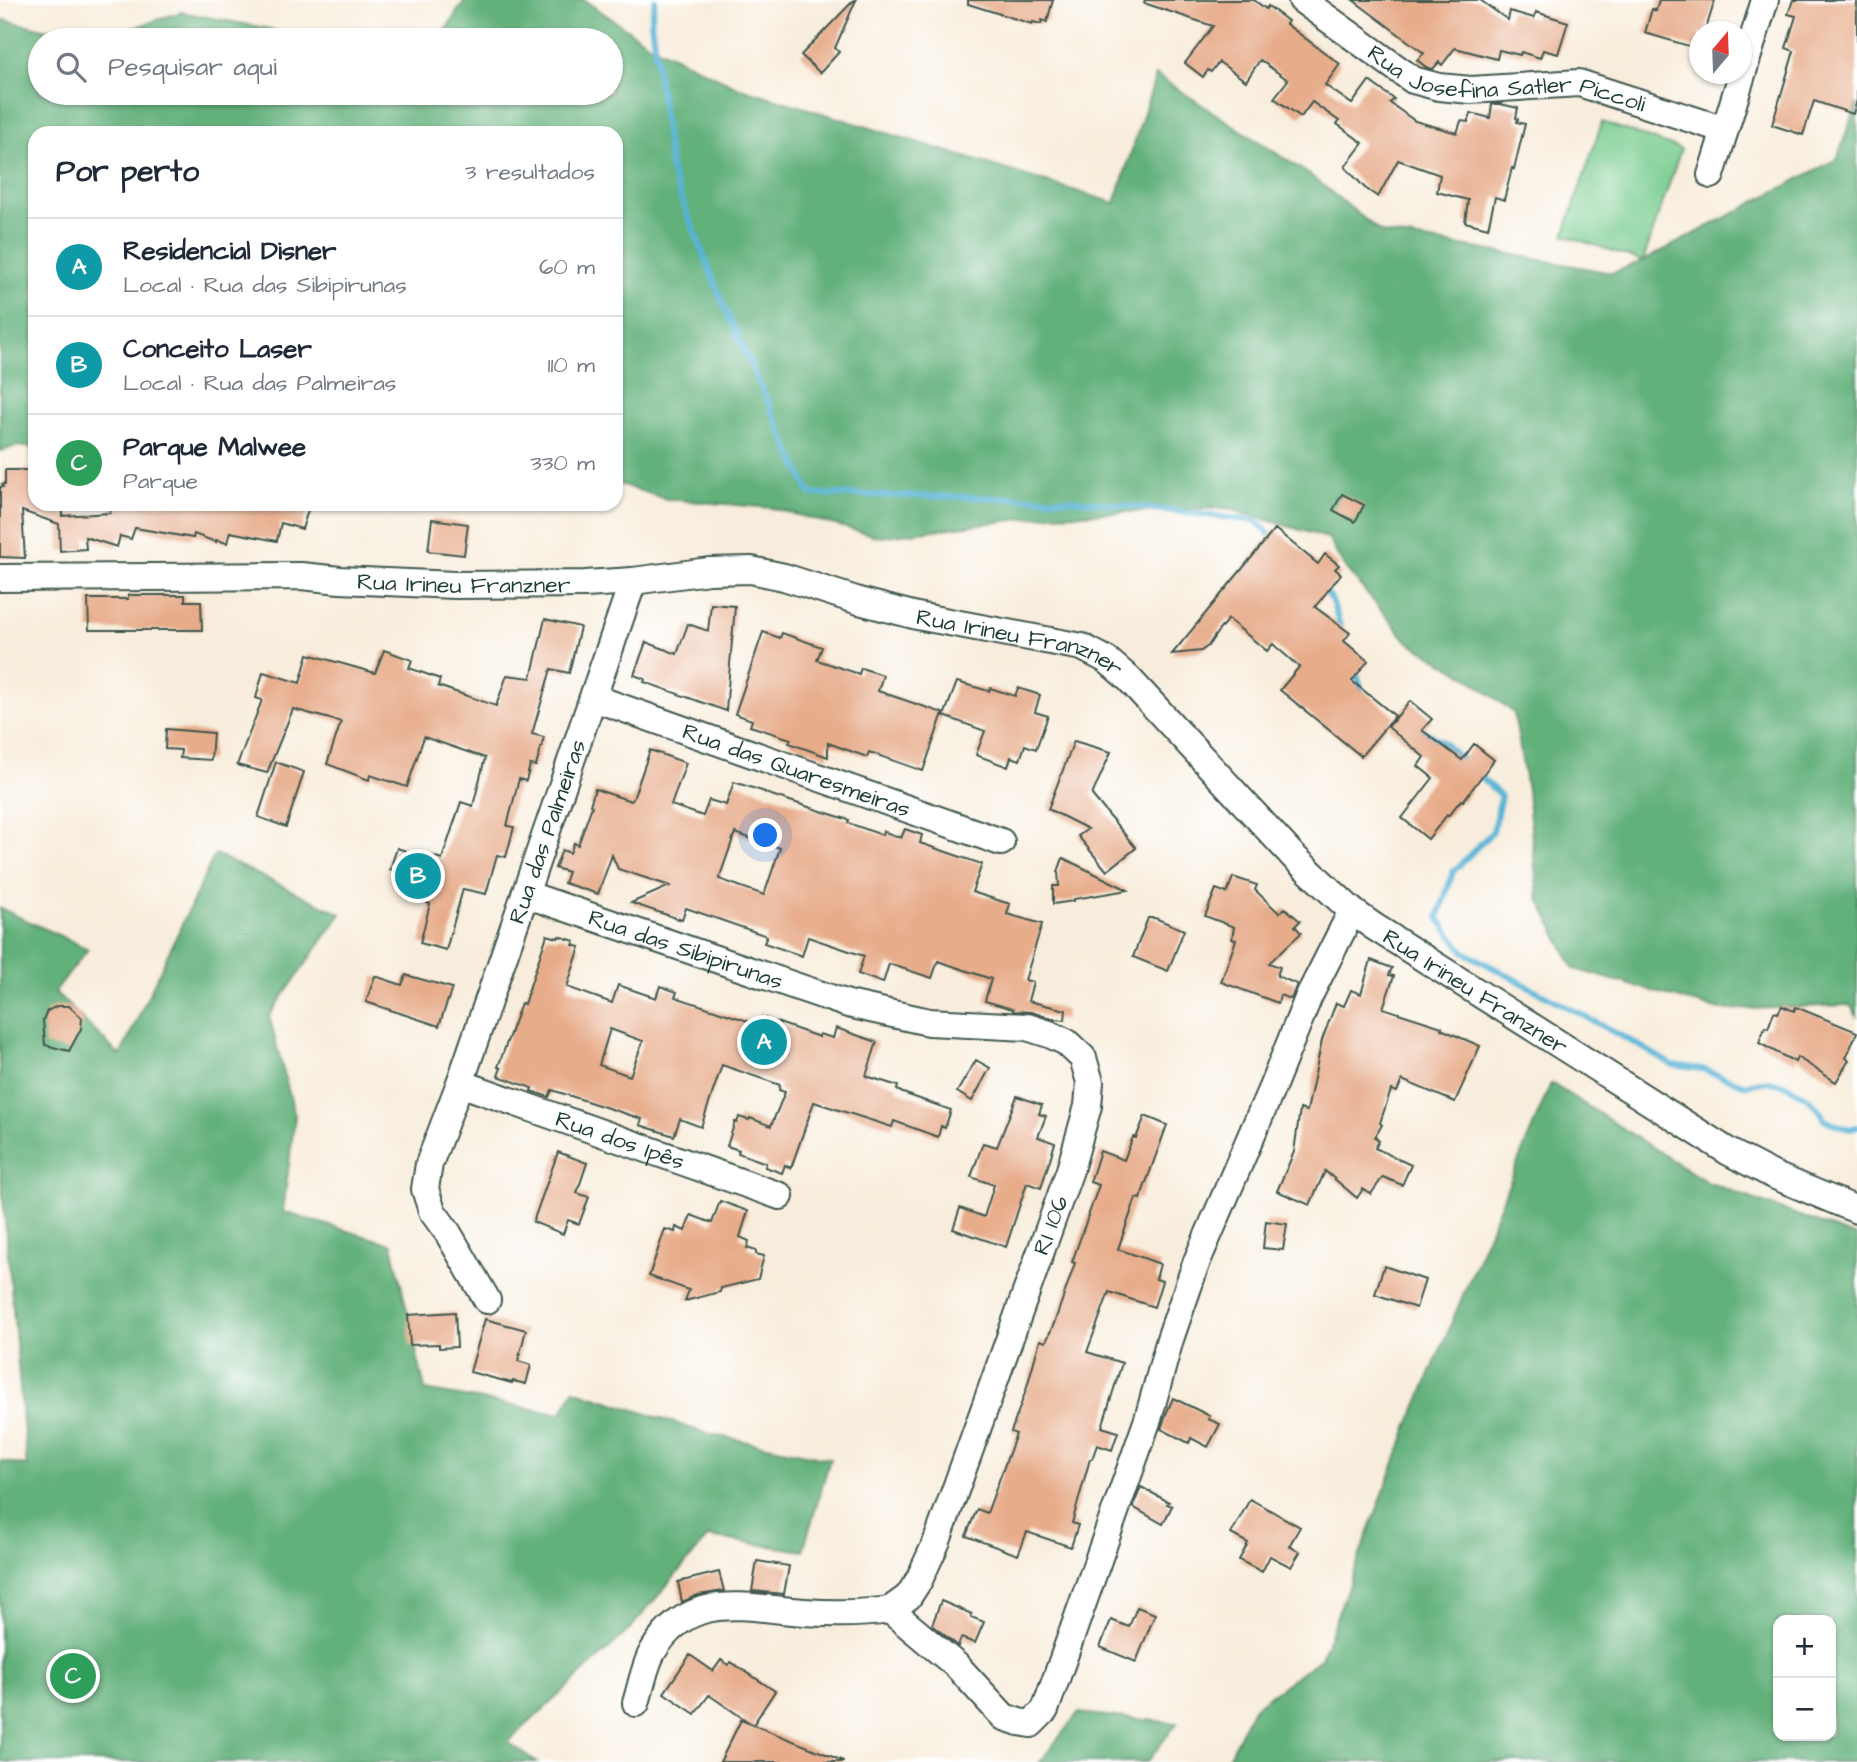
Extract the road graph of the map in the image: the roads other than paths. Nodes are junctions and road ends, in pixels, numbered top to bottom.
1 (1302, 0) edge
2 (1765, 0) edge
3 (1725, 130) junction
4 (1711, 175) dead end
5 (0, 578) edge
6 (633, 581) junction
7 (594, 698) junction
8 (1001, 842) dead end
9 (525, 894) junction
10 (1352, 911) junction
11 (848, 1004) joint
12 (460, 1083) junction
13 (780, 1196) dead end
14 (1857, 1210) edge
15 (487, 1300) dead end
16 (890, 1610) junction
17 (636, 1703) dead end

1 - 3 street, Rua Josefina Satler Piccoli
2 - 3 street
3 - 4 street
5 - 6 street, Rua Irineu Franzner
6 - 7 street, Rua das Palmeiras
6 - 10 street, Rua Irineu Franzner
7 - 8 street, Rua das Quaresmeiras
7 - 9 street, Rua das Palmeiras
9 - 11 street, Rua das Sibipirunas
9 - 12 street, Rua das Palmeiras
10 - 14 street, Rua Irineu Franzner
10 - 16 street
11 - 16 street, RI 106
12 - 13 street, Rua dos Ipês
12 - 15 street, Rua das Palmeiras
16 - 17 street

